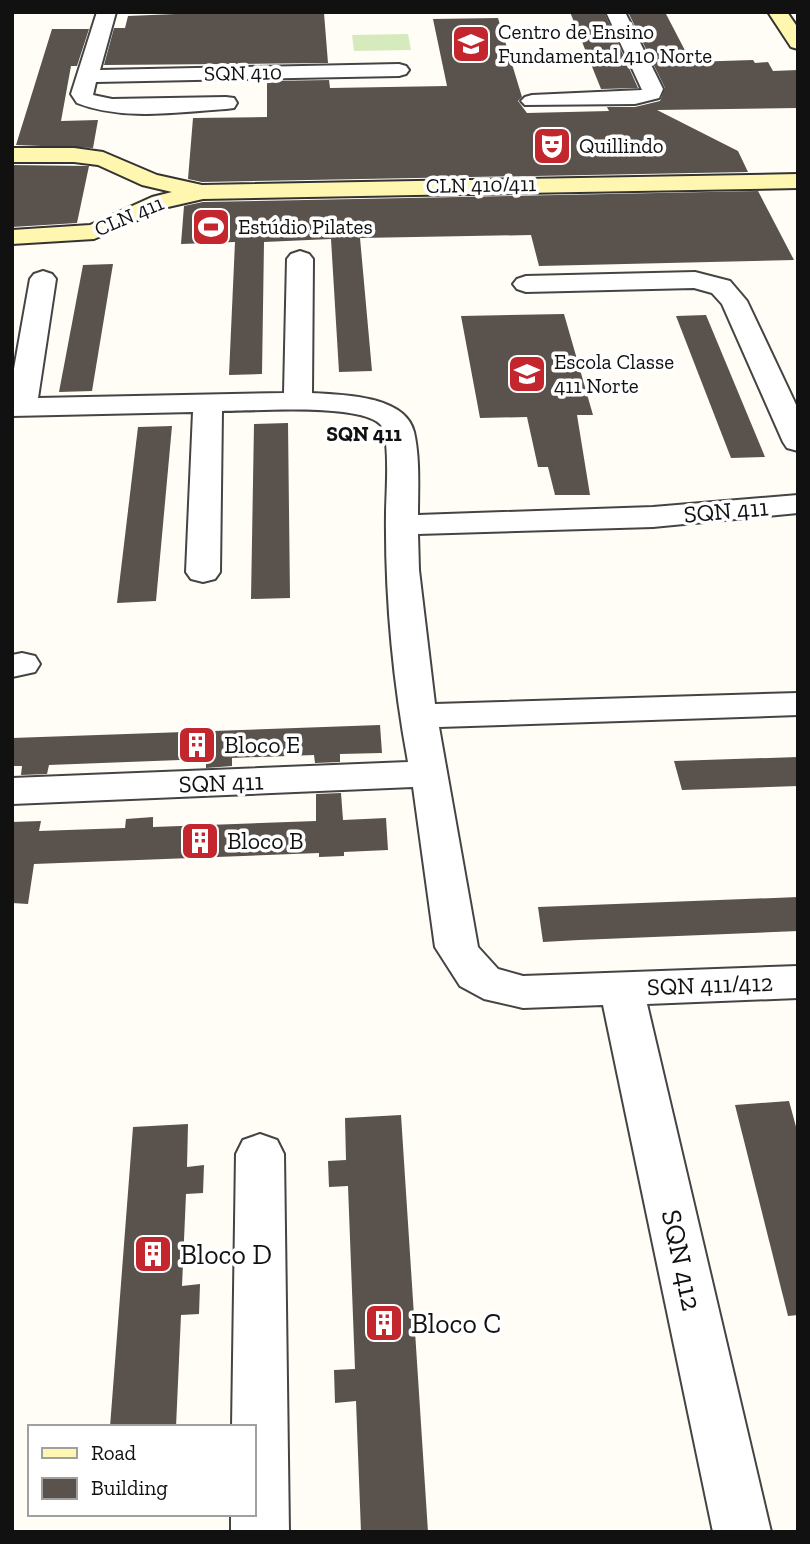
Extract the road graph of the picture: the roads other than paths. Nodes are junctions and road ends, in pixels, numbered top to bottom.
1 (107, 12) edge
2 (615, 12) edge
3 (777, 12) edge
4 (798, 43) edge
5 (399, 70) dead end
6 (87, 76) junction
7 (533, 101) dead end
8 (226, 103) dead end
9 (12, 155) edge
10 (132, 172) junction
11 (798, 178) edge
12 (203, 192) junction
13 (132, 214) junction
14 (12, 237) edge
15 (300, 259) dead end
16 (43, 279) dead end
17 (526, 284) dead end
18 (298, 401) junction
19 (208, 404) junction
20 (17, 407) edge
21 (798, 442) edge
22 (798, 504) edge
23 (403, 525) junction
24 (204, 572) dead end
25 (798, 704) edge
26 (418, 716) junction
27 (430, 774) junction
28 (12, 791) edge
29 (798, 982) edge
30 (621, 988) junction
31 (260, 1154) dead end
32 (260, 1532) edge
33 (742, 1532) edge

1 - 6 street
2 - 7 street
3 - 4 street
5 - 6 street, SQN 410
6 - 8 street, SQN 410
9 - 10 street
10 - 12 street
10 - 13 street
11 - 12 street, CLN 410/411
12 - 13 street, CLN 411
13 - 14 street, CLN 411
15 - 18 street
16 - 20 street
17 - 21 street
18 - 19 street
18 - 23 street
19 - 20 street
19 - 24 street
22 - 23 street, SQN 411
23 - 26 street
25 - 26 street
26 - 27 street
27 - 28 street, SQN 411
27 - 30 street
29 - 30 street, SQN 411/412
30 - 33 street, SQN 412
31 - 32 street

